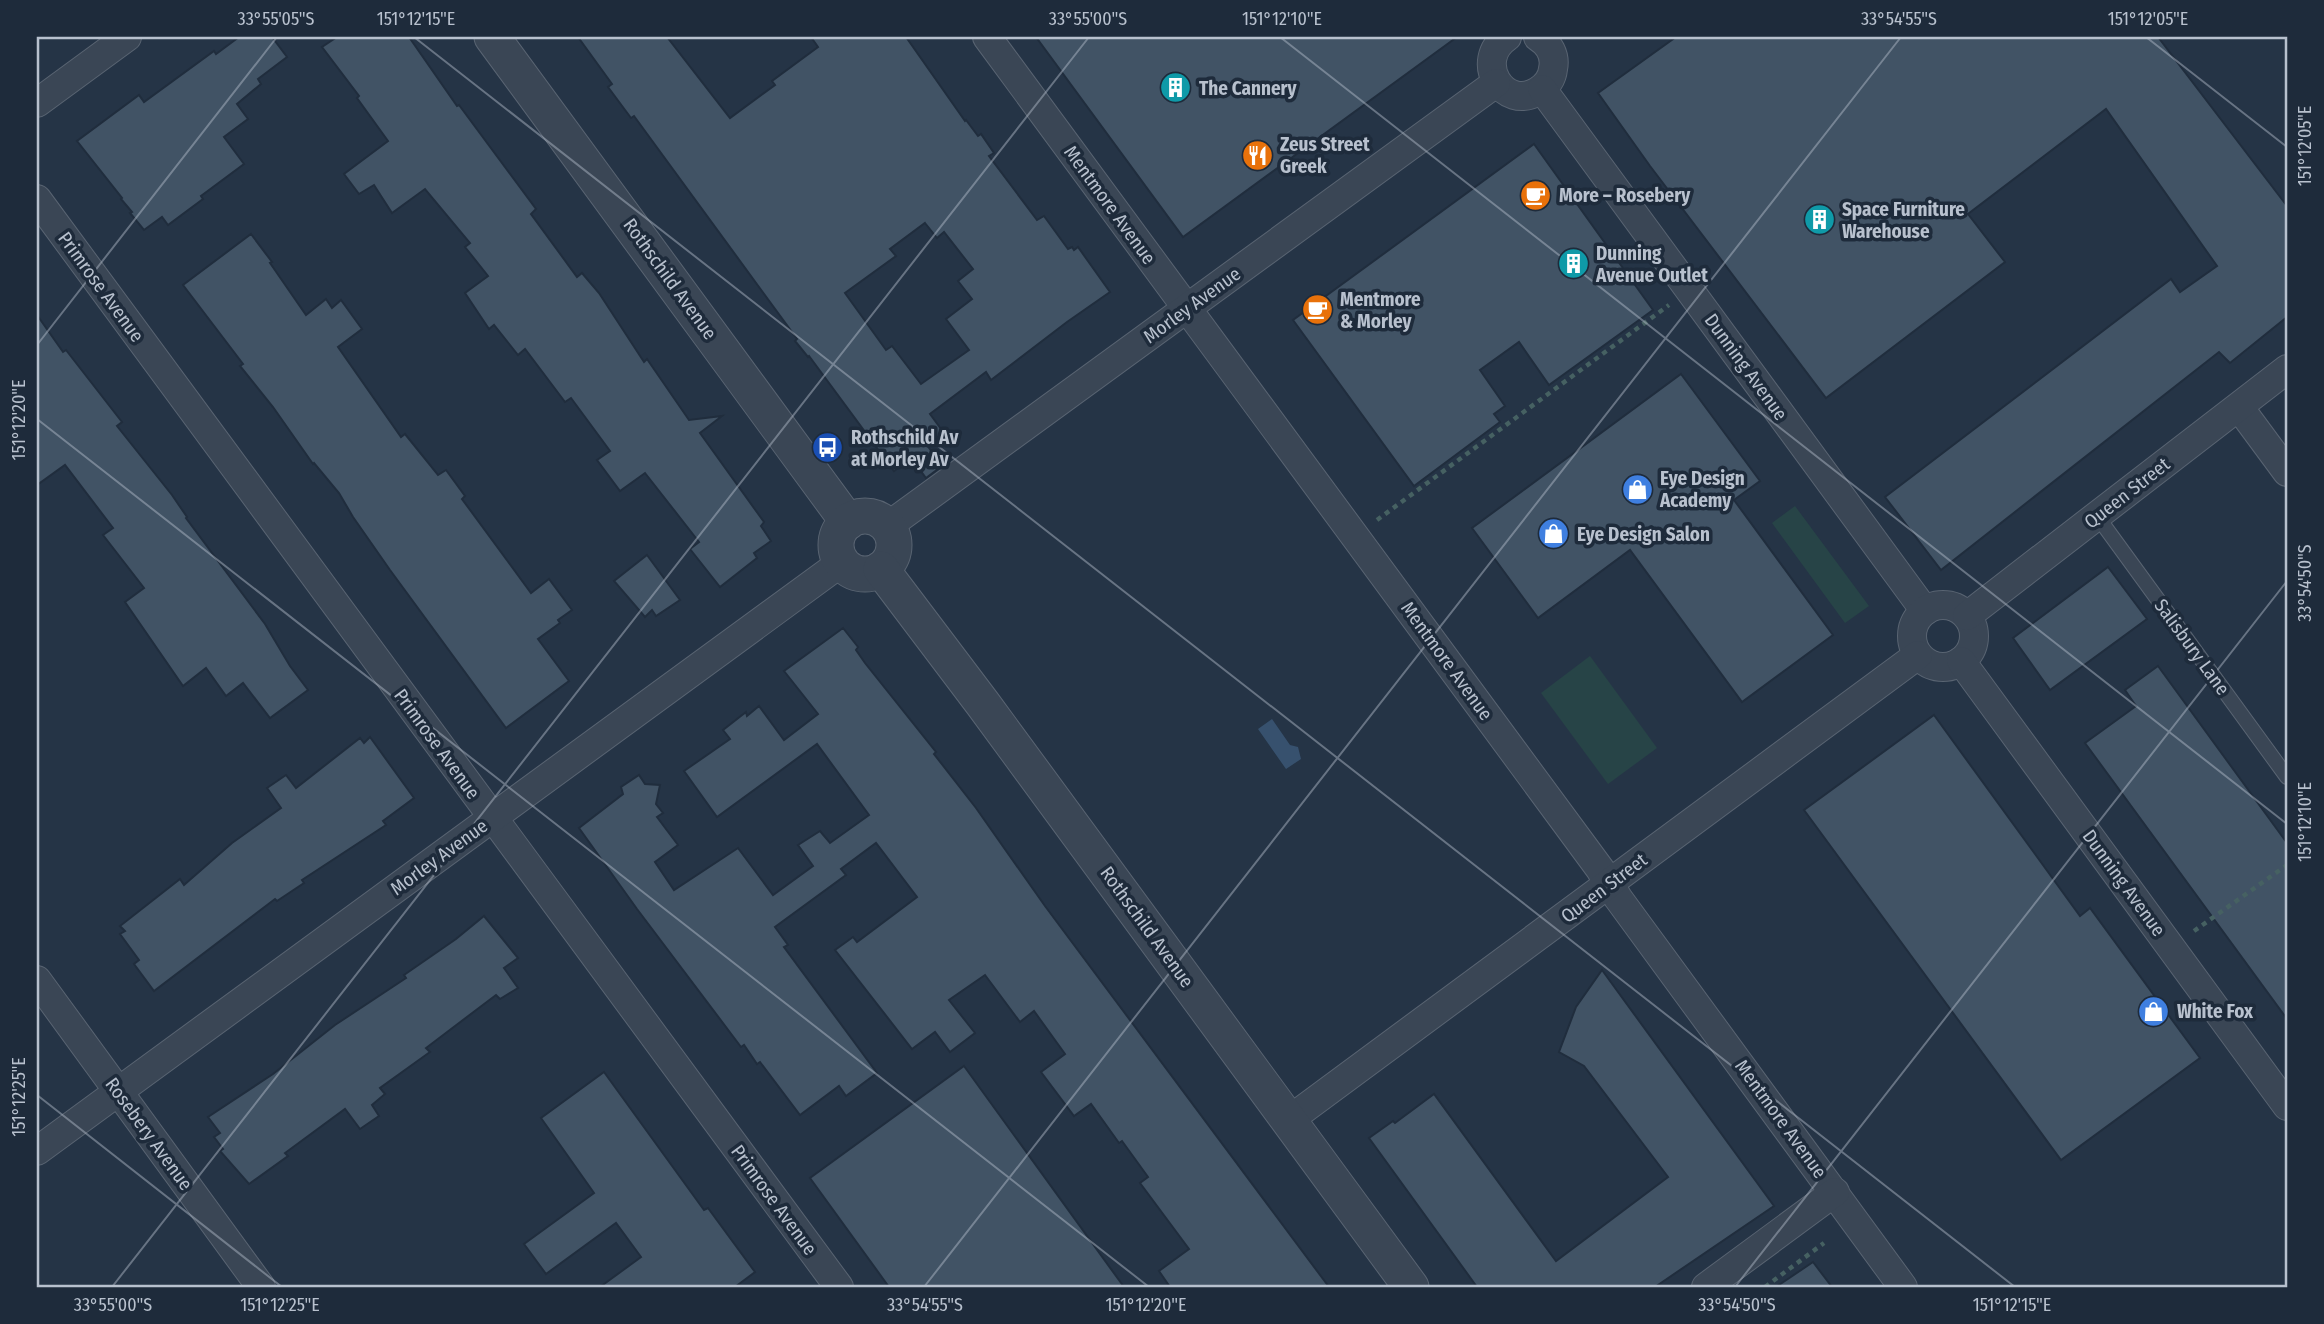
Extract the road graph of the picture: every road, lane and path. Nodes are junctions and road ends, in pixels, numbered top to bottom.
1 (127, 37) edge
2 (492, 37) edge
3 (987, 37) edge
4 (1505, 37) edge
5 (1550, 40) edge
6 (1496, 83) junction
7 (1542, 89) junction
8 (37, 103) edge
9 (37, 199) edge
10 (1690, 290) junction
11 (1187, 309) junction
12 (2287, 369) edge
13 (2239, 407) junction
14 (2287, 472) edge
15 (2097, 516) junction
16 (848, 522) junction
17 (888, 527) junction
18 (1355, 536) junction
19 (842, 562) junction
20 (881, 569) junction
21 (1924, 611) junction
22 (1967, 616) junction
23 (1918, 655) junction
24 (1961, 661) junction
25 (2287, 778) edge
26 (492, 818) junction
27 (2287, 865) edge
28 (1609, 884) junction
29 (2171, 947) junction
30 (37, 980) edge
31 (118, 1091) junction
32 (2287, 1105) edge
33 (1289, 1120) junction
34 (37, 1151) edge
35 (1835, 1192) junction
36 (1824, 1243) dead end
37 (261, 1287) edge
38 (839, 1287) edge
39 (1410, 1287) edge
40 (1706, 1287) edge
41 (1765, 1287) edge
42 (1903, 1287) edge

1 - 8 street
2 - 16 street, Rothschild Avenue
3 - 11 street, Mentmore Avenue
4 - 6 street
5 - 7 street
6 - 7 street
6 - 11 street, Morley Avenue
7 - 10 street, Dunning Avenue
9 - 26 street, Primrose Avenue
10 - 18 path
10 - 21 street, Dunning Avenue
11 - 17 street, Morley Avenue
11 - 18 street, Mentmore Avenue
12 - 13 street, Queen Street
13 - 14 street
13 - 15 street, Queen Street
15 - 22 street, Queen Street
15 - 25 lane, Salisbury Lane
16 - 17 street
16 - 19 street
17 - 20 street
18 - 28 street, Mentmore Avenue
19 - 20 street
19 - 26 street, Morley Avenue
20 - 33 street, Rothschild Avenue
21 - 22 street
21 - 23 street
22 - 24 street
23 - 24 street
23 - 28 street, Queen Street
24 - 29 street, Dunning Avenue
26 - 31 street, Morley Avenue
26 - 38 street, Primrose Avenue
27 - 29 path
28 - 33 street, Queen Street
28 - 35 street, Mentmore Avenue
29 - 32 street, Dunning Avenue
30 - 31 street, Rosebery Avenue
31 - 34 street, Morley Avenue
31 - 37 street, Rosebery Avenue
33 - 39 street, Rothschild Avenue
35 - 40 street
35 - 42 street, Mentmore Avenue
36 - 41 path

